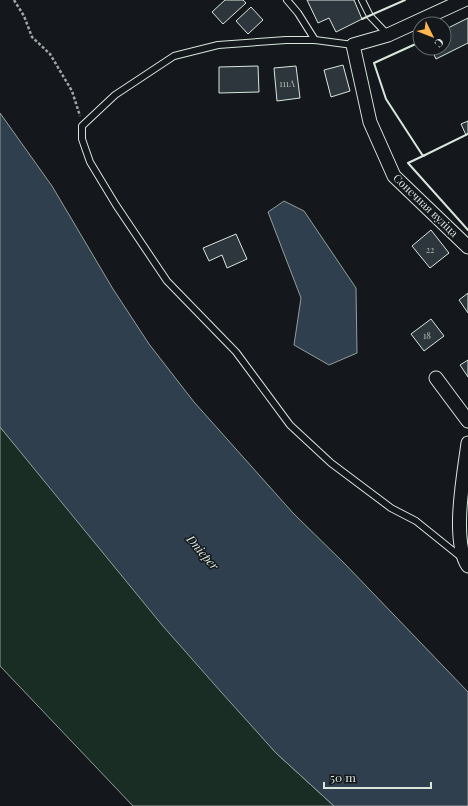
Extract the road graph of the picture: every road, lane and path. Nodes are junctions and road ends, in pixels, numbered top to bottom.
1 (14, 0) edge
2 (287, 0) edge
3 (362, 0) edge
4 (464, 0) edge
5 (388, 36) junction
6 (315, 40) junction
7 (353, 45) junction
8 (82, 126) junction
9 (468, 247) edge
10 (436, 378) dead end
11 (468, 421) edge
12 (468, 443) edge
13 (466, 563) edge

1 - 8 path
2 - 6 lane
3 - 5 lane
4 - 5 street
5 - 7 street
6 - 7 lane
6 - 8 lane
7 - 9 street, Сонечная вуліца
8 - 13 lane
10 - 11 street
12 - 13 street

